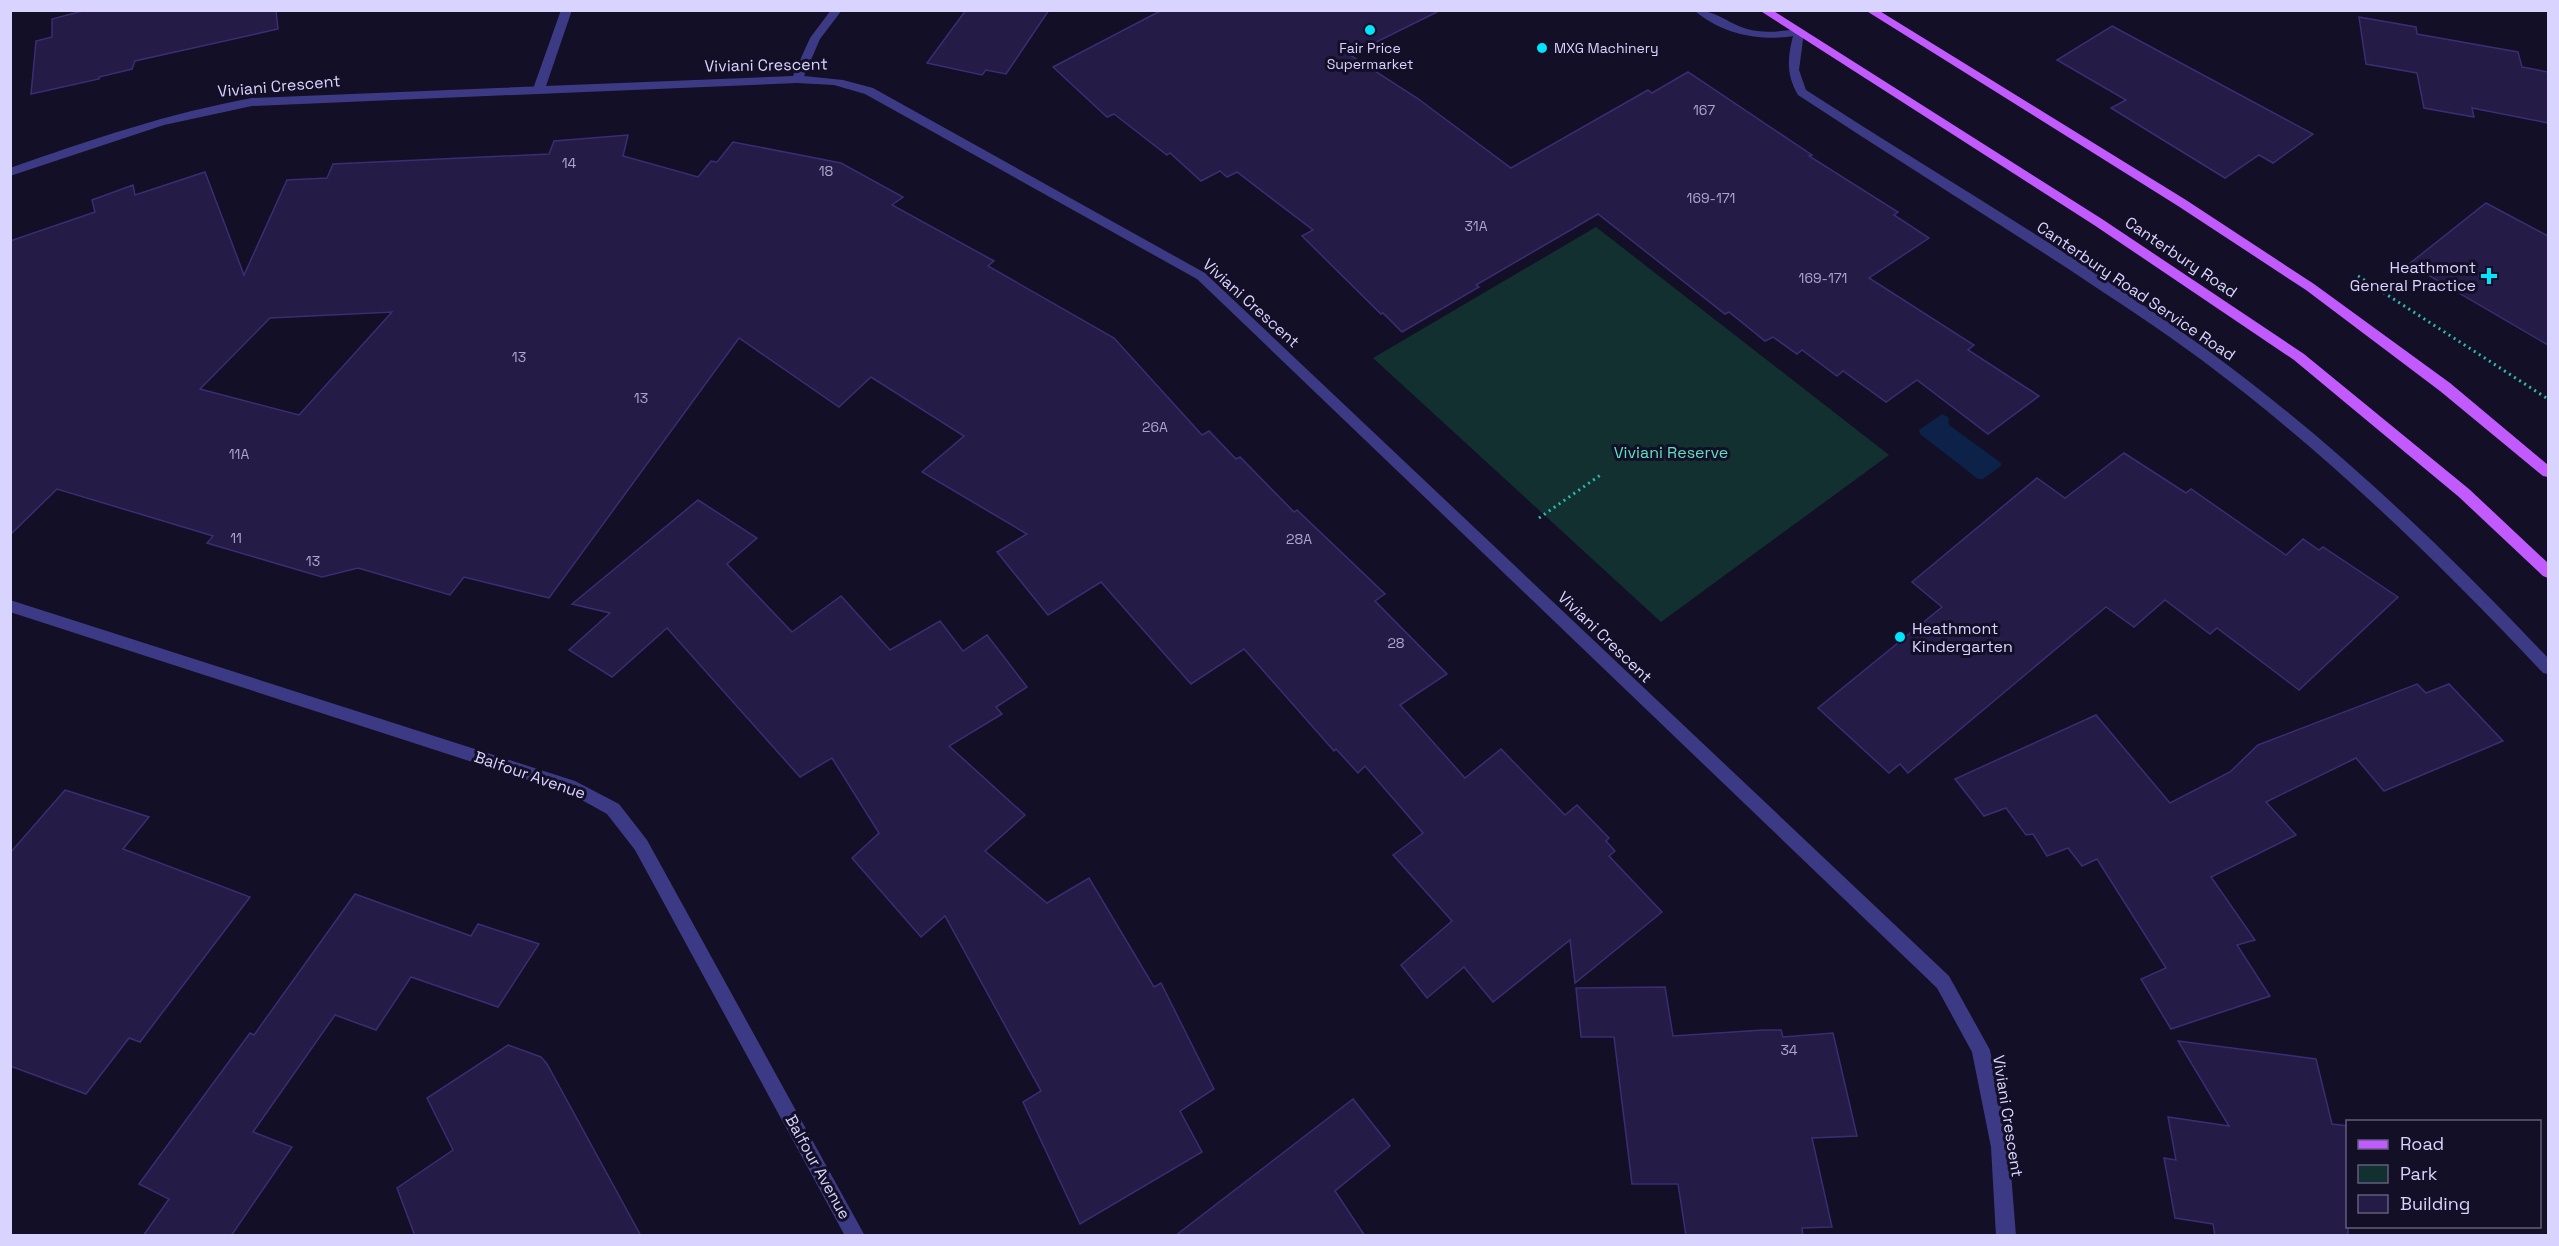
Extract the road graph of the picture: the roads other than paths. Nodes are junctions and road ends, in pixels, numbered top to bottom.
1 (567, 10) edge
2 (837, 10) edge
3 (1699, 10) edge
4 (1764, 10) edge
5 (1870, 10) edge
6 (1799, 32) junction
7 (797, 79) junction
8 (539, 89) junction
9 (10, 172) edge
10 (2548, 472) edge
11 (2548, 572) edge
12 (10, 606) edge
13 (2548, 668) edge
14 (856, 1236) edge
15 (2006, 1236) edge

1 - 8 street
2 - 7 street
3 - 6 street
4 - 6 main road, Canterbury Road
5 - 10 main road
6 - 11 main road, Canterbury Road
6 - 13 street, Canterbury Road Service Road
7 - 8 street, Viviani Crescent
7 - 15 street, Viviani Crescent
8 - 9 street, Viviani Crescent
12 - 14 street, Balfour Avenue

